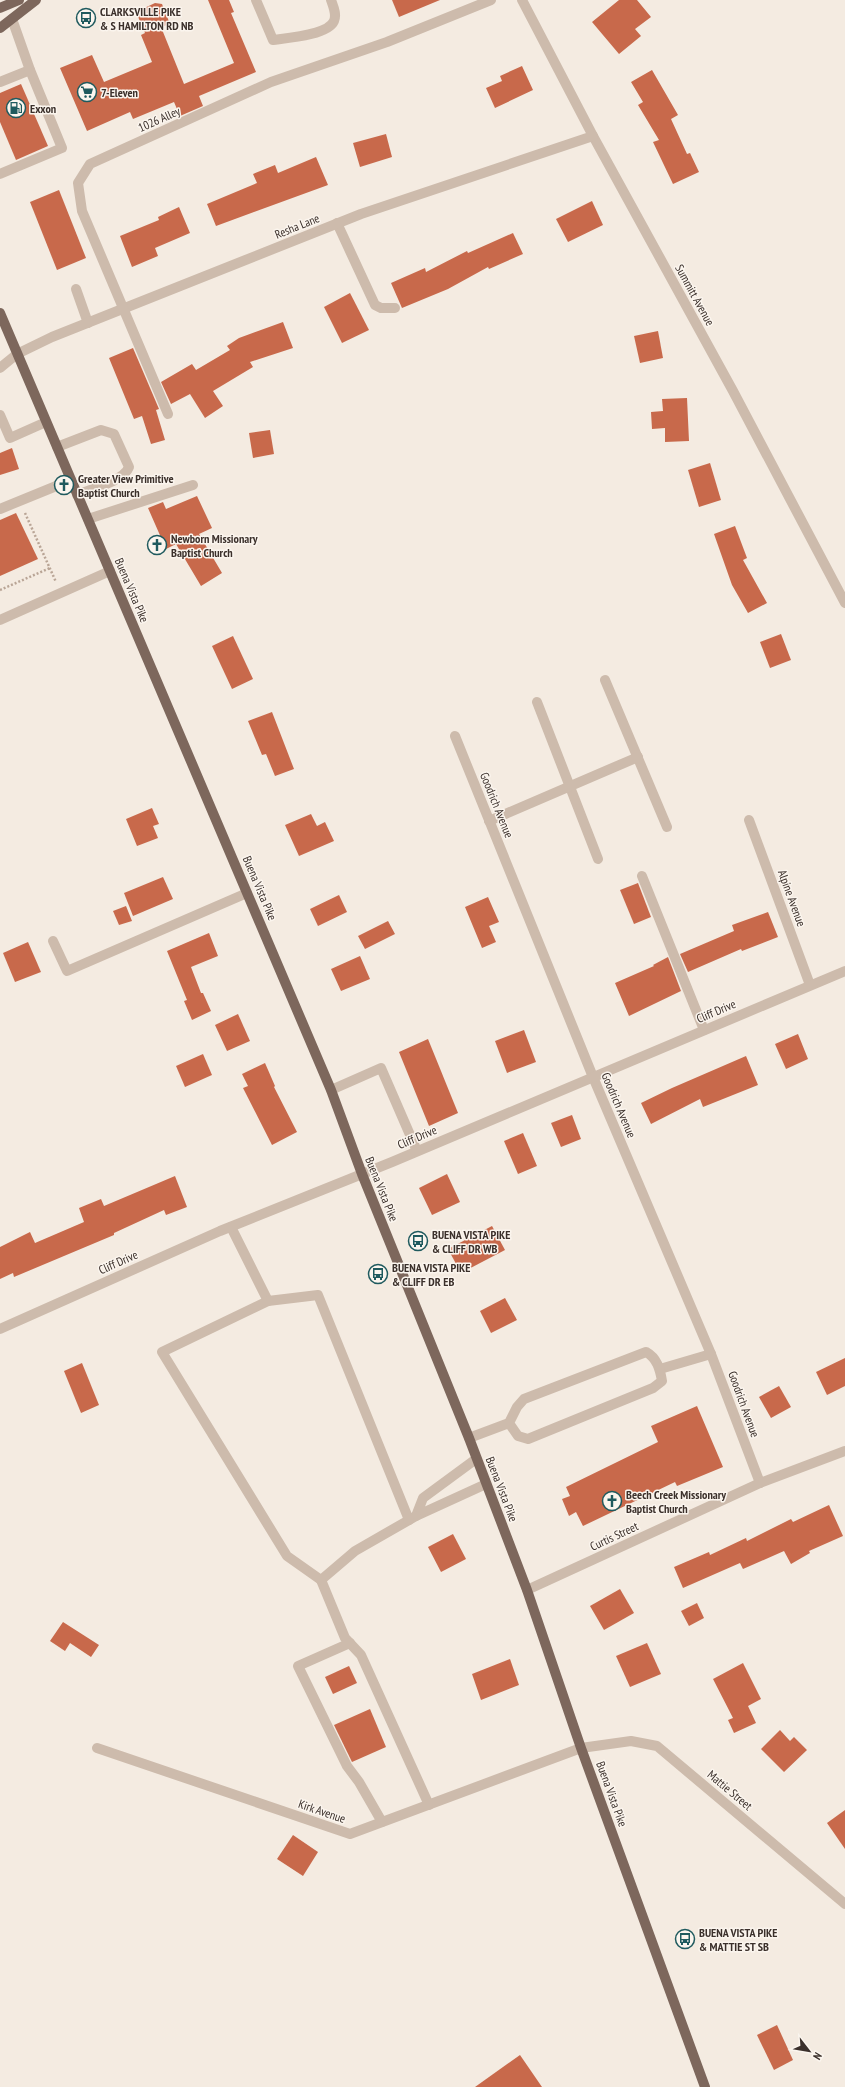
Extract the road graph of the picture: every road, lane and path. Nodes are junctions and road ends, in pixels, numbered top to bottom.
1 (19, 0) edge
2 (36, 0) edge
3 (256, 0) edge
4 (331, 0) edge
5 (491, 0) edge
6 (522, 0) edge
7 (0, 8) edge
8 (12, 19) junction
9 (0, 28) edge
10 (30, 70) junction
11 (0, 82) edge
12 (593, 136) junction
13 (1, 171) edge
14 (337, 223) junction
15 (76, 289) dead end
16 (395, 308) dead end
17 (123, 310) junction
18 (0, 313) edge
19 (88, 323) junction
20 (17, 354) junction
21 (0, 368) edge
22 (168, 414) dead end
23 (0, 415) edge
24 (46, 422) junction
25 (57, 447) junction
26 (71, 480) junction
27 (193, 485) dead end
28 (77, 495) junction
29 (0, 510) edge
30 (23, 510) dead end
31 (88, 519) junction
32 (50, 568) junction
33 (110, 571) junction
34 (0, 590) edge
35 (61, 593) junction
36 (845, 603) edge
37 (0, 620) edge
38 (605, 680) dead end
39 (537, 702) dead end
40 (455, 736) dead end
41 (638, 757) junction
42 (569, 785) junction
43 (749, 820) dead end
44 (489, 821) junction
45 (667, 827) dead end
46 (598, 859) dead end
47 (642, 876) dead end
48 (247, 892) junction
49 (53, 941) dead end
50 (845, 970) edge
51 (810, 985) junction
52 (704, 1030) junction
53 (593, 1077) junction
54 (331, 1090) junction
55 (417, 1151) junction
56 (362, 1174) junction
57 (231, 1227) junction
58 (268, 1301) junction
59 (0, 1329) edge
60 (711, 1354) junction
61 (660, 1369) junction
62 (509, 1423) junction
63 (469, 1438) junction
64 (845, 1451) edge
65 (476, 1459) junction
66 (760, 1483) junction
67 (486, 1484) junction
68 (413, 1518) junction
69 (321, 1580) junction
70 (527, 1590) junction
71 (350, 1643) junction
72 (97, 1748) dead end
73 (581, 1748) junction
74 (430, 1805) junction
75 (382, 1822) junction
76 (845, 1904) edge
77 (706, 2087) edge

1 - 7 main road
2 - 8 main road
3 - 4 street
5 - 17 street, 1026 Alley
6 - 12 street, Summitt Avenue
8 - 9 main road
8 - 10 street
10 - 11 street
10 - 13 street
12 - 14 street, Resha Lane
12 - 36 street, Summitt Avenue
14 - 16 street
14 - 17 street, Resha Lane
15 - 19 street
17 - 19 street, Resha Lane
17 - 22 street, 1026 Alley
18 - 20 main road, Buena Vista Pike
19 - 20 street, Resha Lane
20 - 21 street, Resha Lane
20 - 24 main road, Buena Vista Pike
23 - 24 street
24 - 25 main road, Buena Vista Pike
25 - 26 main road, Buena Vista Pike
25 - 28 street
26 - 28 main road, Buena Vista Pike
26 - 29 street
27 - 31 street
28 - 31 main road, Buena Vista Pike
30 - 32 path
31 - 33 main road, Buena Vista Pike
32 - 34 path
32 - 35 path
33 - 35 street
33 - 48 main road, Buena Vista Pike
35 - 37 street
38 - 41 street
39 - 42 street
40 - 44 street, Goodrich Avenue
41 - 42 street
41 - 45 street
42 - 44 street
42 - 46 street
43 - 51 street, Alpine Avenue
44 - 53 street, Goodrich Avenue
47 - 52 street
48 - 49 street
48 - 54 main road, Buena Vista Pike
50 - 51 street, Cliff Drive
51 - 52 street, Cliff Drive
52 - 53 street, Cliff Drive
53 - 55 street, Cliff Drive
53 - 60 street, Goodrich Avenue
54 - 55 street
54 - 56 main road, Buena Vista Pike
55 - 56 street, Cliff Drive
56 - 57 street, Cliff Drive
56 - 63 main road, Buena Vista Pike
57 - 58 street
57 - 59 street, Cliff Drive
58 - 68 street
58 - 69 street
60 - 61 street
60 - 66 street, Goodrich Avenue
61 - 62 street
61 - 62 street
62 - 63 street
63 - 65 main road, Buena Vista Pike
64 - 66 street, Curtis Street
65 - 67 main road, Buena Vista Pike
65 - 68 street
66 - 70 street, Curtis Street
67 - 68 street
67 - 70 main road, Buena Vista Pike
68 - 69 street
69 - 71 street
70 - 73 main road, Buena Vista Pike
71 - 74 street
71 - 75 street
72 - 75 street, Kirk Avenue
73 - 74 street, Kirk Avenue
73 - 76 street, Mattie Street
73 - 77 main road, Buena Vista Pike
74 - 75 street, Kirk Avenue

